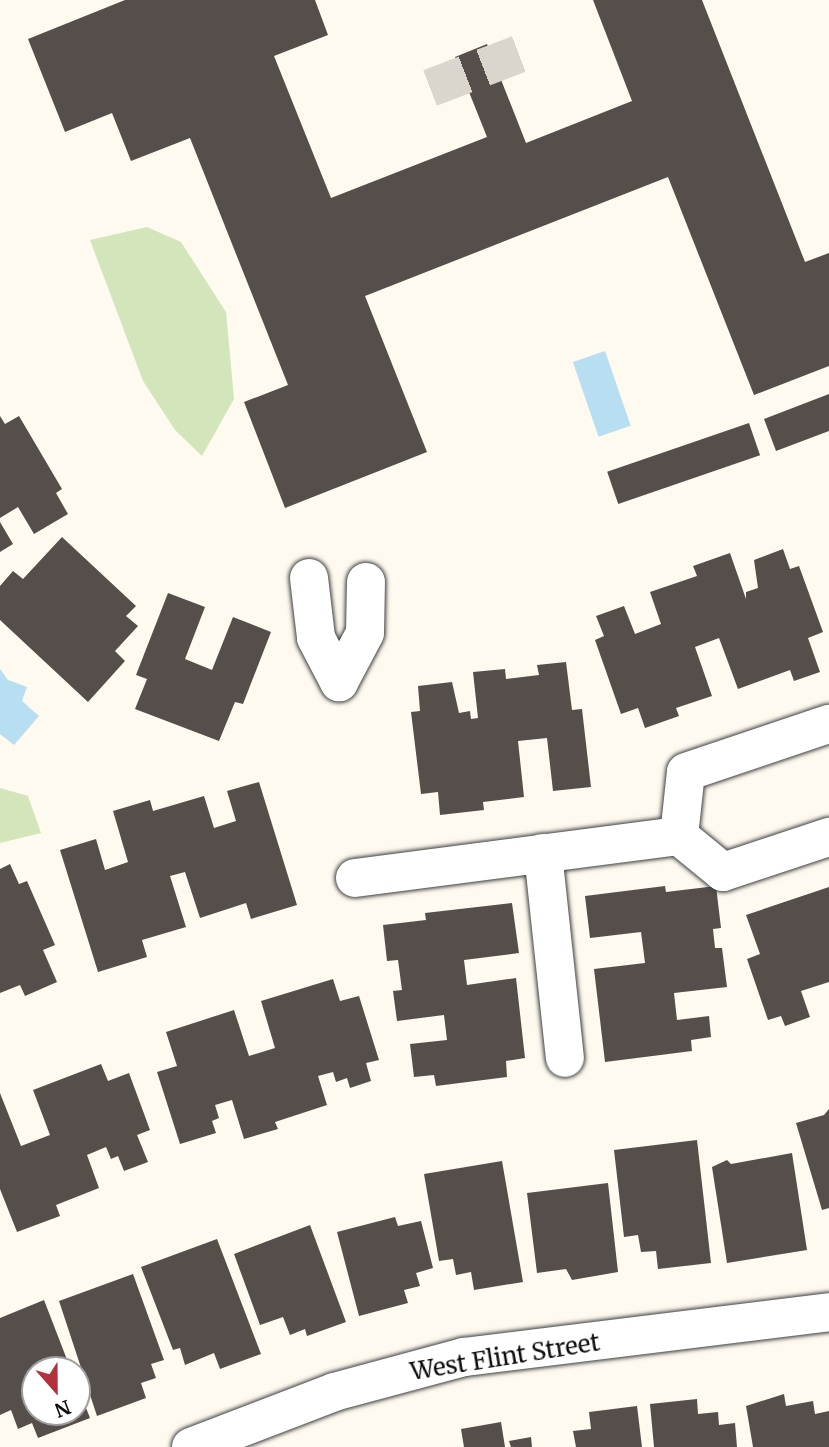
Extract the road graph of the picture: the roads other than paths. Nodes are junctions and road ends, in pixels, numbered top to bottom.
1 (309, 578) dead end
2 (366, 582) dead end
3 (829, 724) edge
4 (678, 836) junction
5 (829, 837) edge
6 (543, 853) junction
7 (355, 878) dead end
8 (565, 1058) dead end
9 (829, 1312) edge
10 (191, 1447) edge

1 - 2 street
3 - 4 street
4 - 5 street
4 - 6 street
6 - 7 street
6 - 8 street
9 - 10 street, West Flint Street

